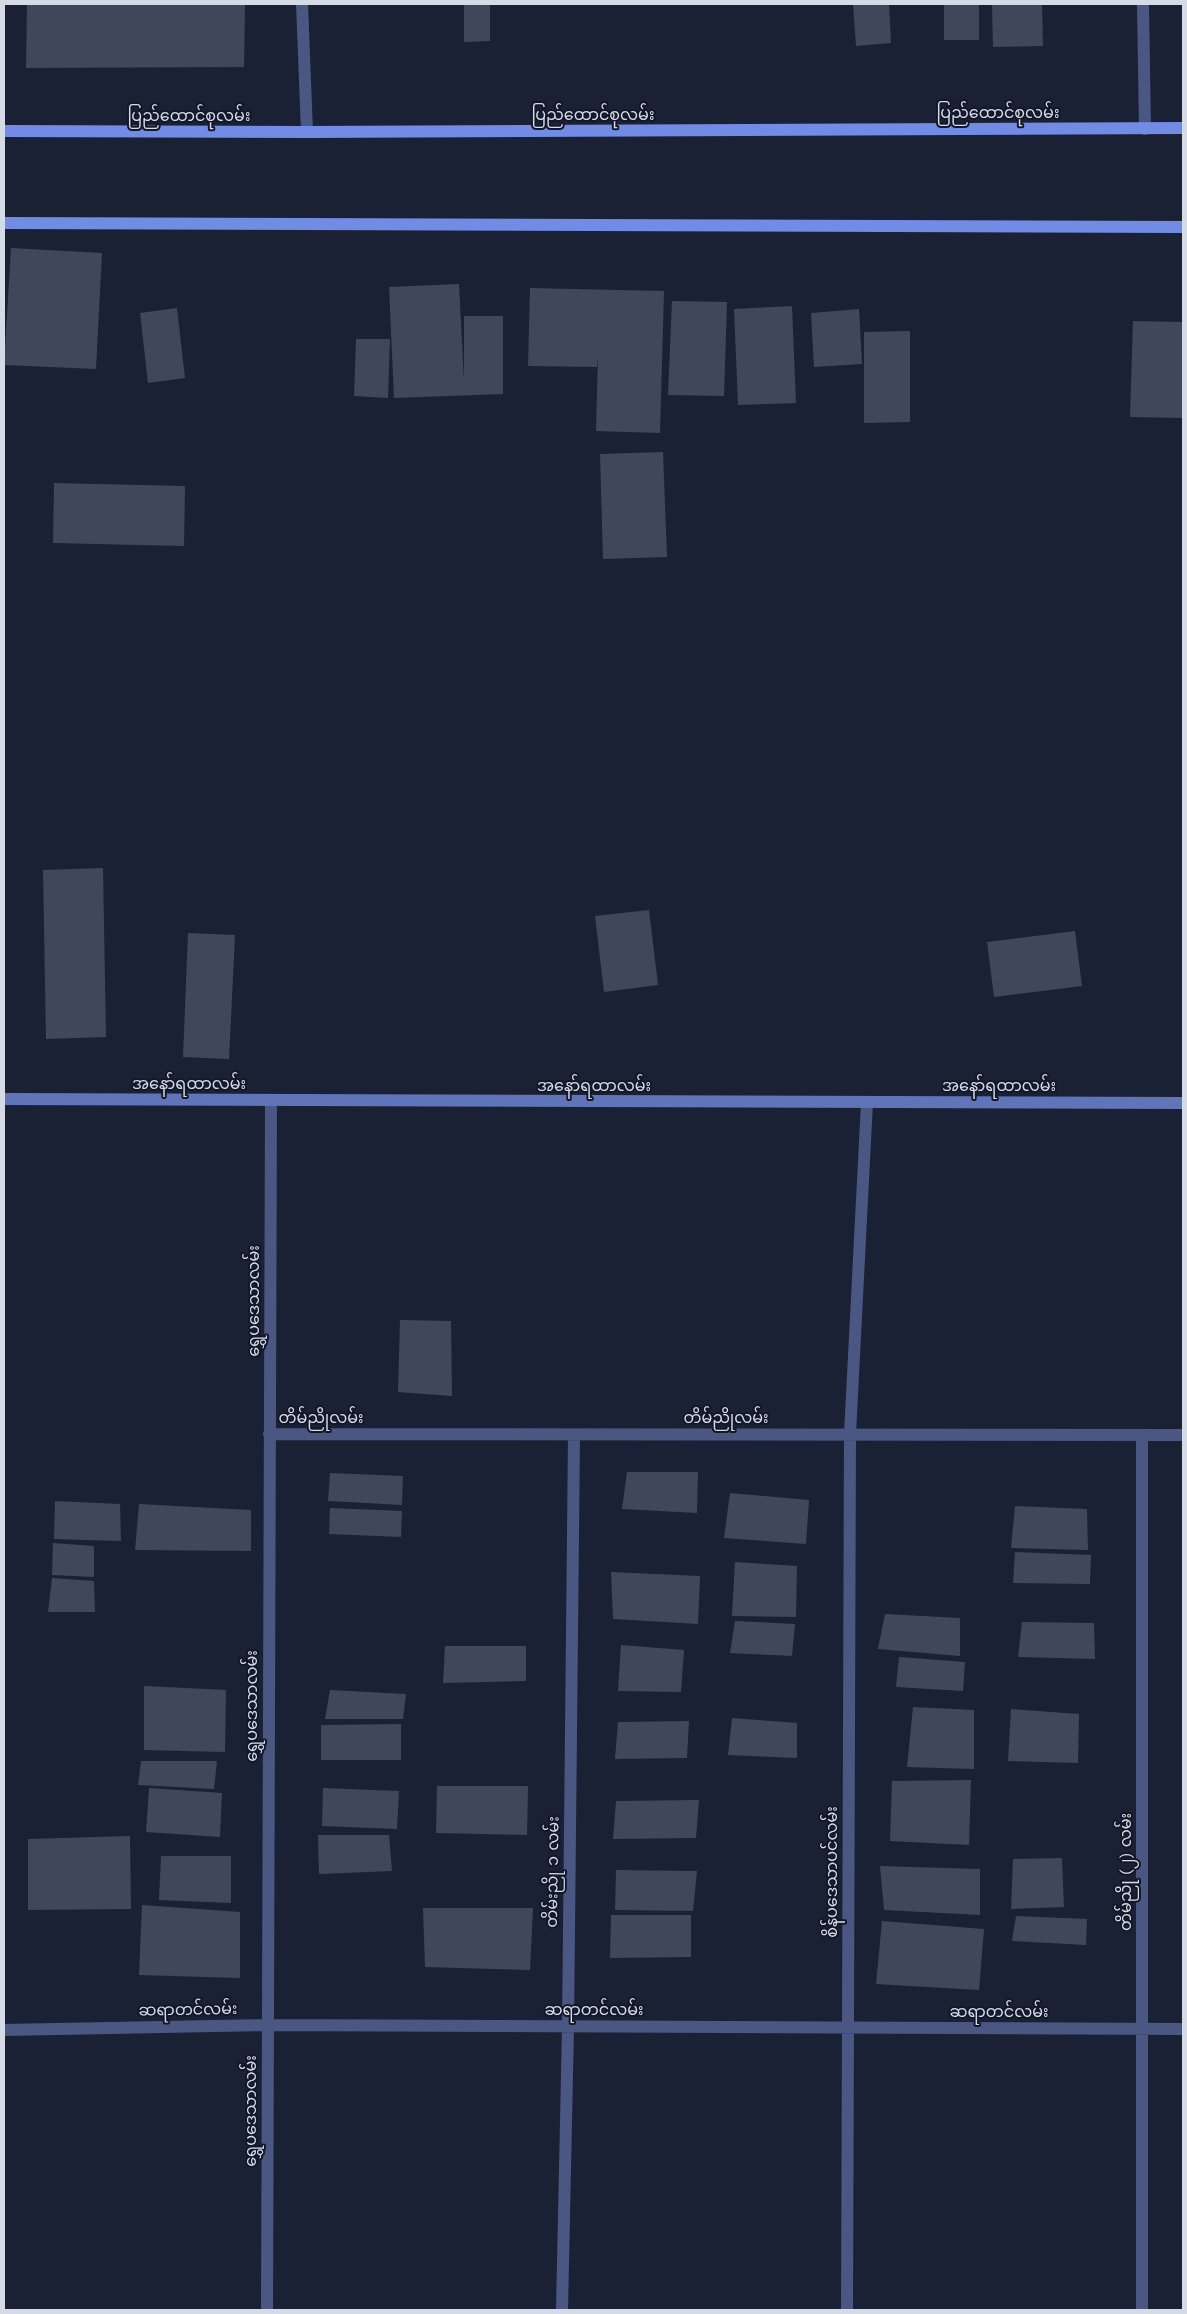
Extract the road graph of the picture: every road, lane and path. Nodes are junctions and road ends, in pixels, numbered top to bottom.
1 (302, 4) edge
2 (1144, 4) edge
3 (1183, 128) edge
4 (1145, 129) junction
5 (4, 132) edge
6 (307, 132) junction
7 (4, 223) edge
8 (1183, 227) edge
9 (4, 1099) edge
10 (271, 1101) junction
11 (867, 1102) junction
12 (1183, 1103) edge
13 (269, 1434) junction
14 (574, 1434) junction
15 (850, 1434) junction
16 (1142, 1435) junction
17 (1183, 1435) edge
18 (268, 2025) junction
19 (568, 2027) junction
20 (848, 2028) junction
21 (1142, 2029) junction
22 (1183, 2029) edge
23 (4, 2030) edge
24 (266, 2310) edge
25 (562, 2310) edge
26 (847, 2310) edge
27 (1142, 2310) edge

1 - 6 street
2 - 4 street
3 - 4 main road, ပြည်ထောင်စုလမ်း
4 - 6 main road, ပြည်ထောင်စုလမ်း
5 - 6 main road, ပြည်ထောင်စုလမ်း
7 - 8 main road
9 - 10 main road, အနော်ရထာလမ်း
10 - 11 main road, အနော်ရထာလမ်း
10 - 13 street, ရွှေပဒေသာလမ်း
11 - 12 main road, အနော်ရထာလမ်း
11 - 15 street, စိန်ပဒေသာပင်လမ်း
13 - 14 street, တိမ်ညိုလမ်း
13 - 18 street, ရွှေပဒေသာလမ်း
14 - 15 street, တိမ်ညိုလမ်း
14 - 19 street, တိမ်းညို ၁ လမ်း
15 - 16 street, တိမ်ညိုလမ်း
15 - 20 street, စိန်ပဒေသာပင်လမ်း
16 - 17 street, တိမ်ညိုလမ်း
16 - 21 street, တိမ်ညို (၂) လမ်း
18 - 19 street, ဆရာတင်လမ်း
18 - 23 street, ဆရာတင်လမ်း
18 - 24 street, ရွှေပဒေသာလမ်း
19 - 20 street, ဆရာတင်လမ်း
19 - 25 street, တိမ်းညို ၁ လမ်း
20 - 21 street, ဆရာတင်လမ်း
20 - 26 street, စိန်ပဒေသာပင်လမ်း
21 - 22 street, ဆရာတင်လမ်း
21 - 27 street, တိမ်ညို (၂) လမ်း

